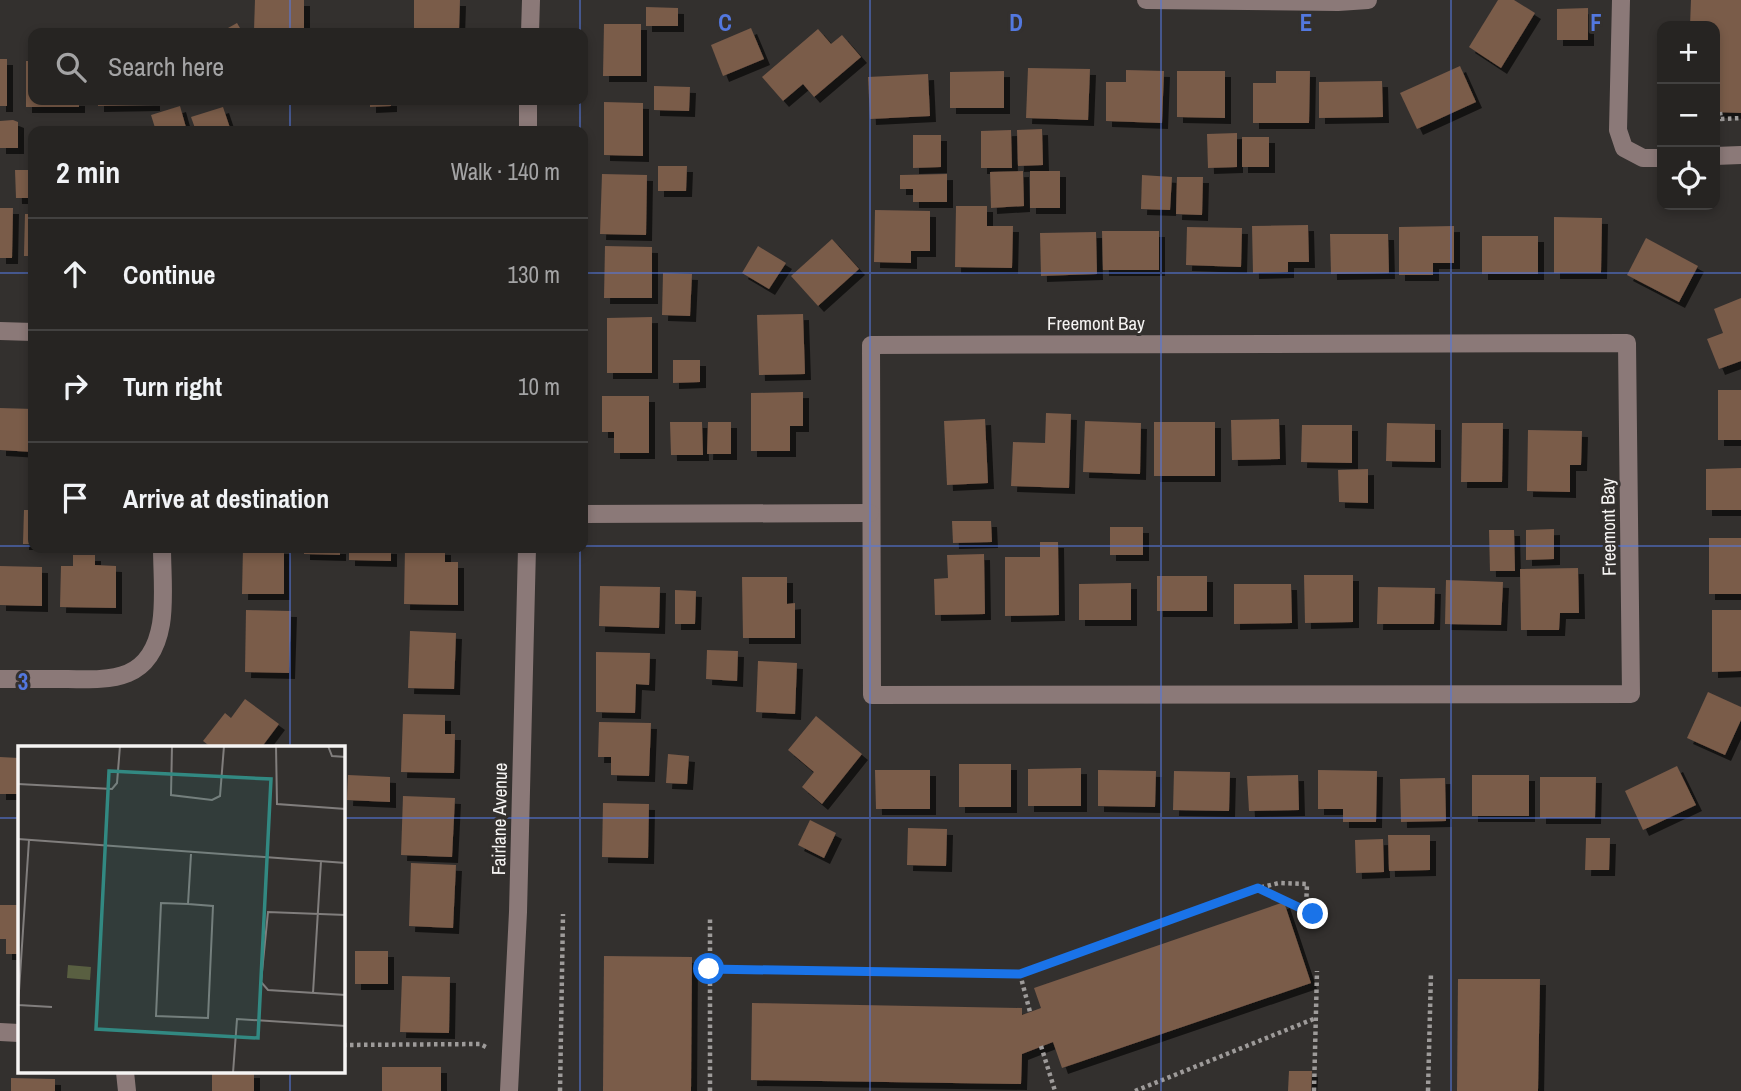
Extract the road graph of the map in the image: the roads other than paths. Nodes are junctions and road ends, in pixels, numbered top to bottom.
1 (531, 0) edge
2 (1146, 0) edge
3 (1368, 0) edge
4 (1621, 0) edge
5 (530, 28) edge
6 (528, 105) edge
7 (528, 126) edge
8 (1720, 156) edge
9 (1741, 156) edge
10 (1657, 158) edge
11 (0, 331) edge
12 (28, 332) edge
13 (870, 513) junction
14 (588, 514) edge
15 (162, 553) edge
16 (527, 553) edge
17 (0, 678) edge
18 (0, 1032) edge
19 (18, 1032) edge
20 (509, 1091) edge

1 - 5 street
2 - 3 street
4 - 10 street
6 - 7 street
8 - 9 street
11 - 12 street
13 - 13 street, Freemont Bay
13 - 14 street
15 - 17 street
16 - 20 street, Fairlane Avenue
18 - 19 street

